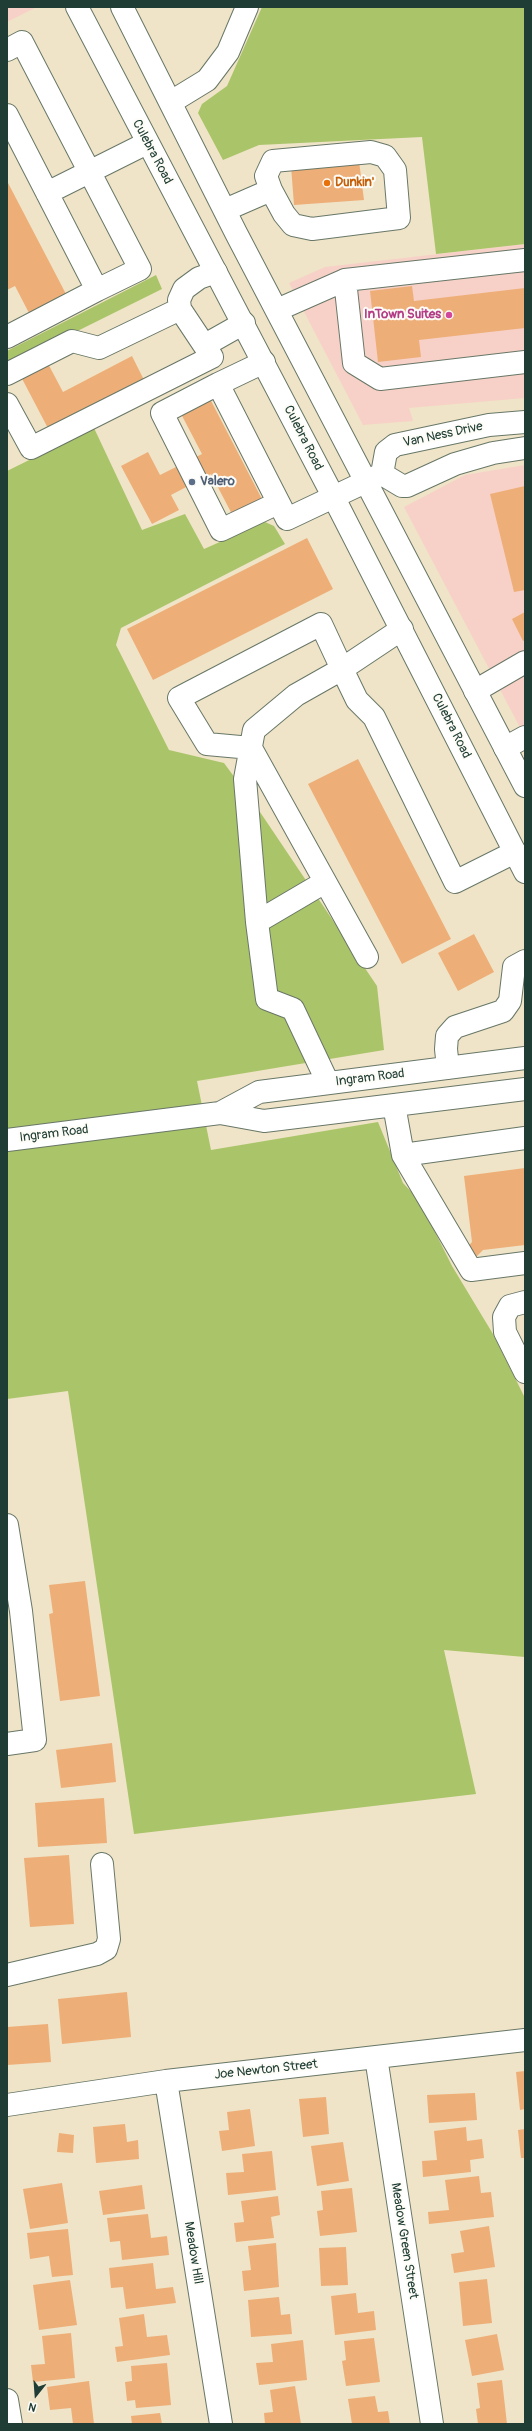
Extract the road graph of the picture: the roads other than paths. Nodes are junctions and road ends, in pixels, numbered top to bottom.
1 (77, 7) edge
2 (122, 7) edge
3 (247, 7) edge
4 (7, 50) edge
5 (171, 102) junction
6 (7, 115) edge
7 (147, 143) junction
8 (90, 171) junction
9 (272, 190) junction
10 (47, 193) junction
11 (225, 210) junction
12 (525, 260) edge
13 (216, 272) junction
14 (345, 280) junction
15 (97, 290) junction
16 (180, 309) junction
17 (277, 310) junction
18 (244, 323) junction
19 (7, 337) edge
20 (204, 345) junction
21 (264, 362) junction
22 (525, 362) edge
23 (7, 374) edge
24 (218, 384) junction
25 (7, 404) edge
26 (525, 422) edge
27 (525, 448) edge
28 (374, 478) junction
29 (333, 496) junction
30 (278, 503) junction
31 (402, 629) junction
32 (525, 662) edge
33 (342, 669) junction
34 (475, 691) junction
35 (525, 738) edge
36 (251, 748) junction
37 (505, 748) junction
38 (525, 786) edge
39 (516, 852) junction
40 (525, 872) edge
41 (325, 882) junction
42 (257, 922) junction
43 (367, 957) dead end
44 (525, 961) edge
45 (525, 1058) edge
46 (448, 1068) junction
47 (328, 1083) junction
48 (525, 1089) edge
49 (394, 1105) junction
50 (220, 1113) junction
51 (525, 1138) edge
52 (7, 1140) edge
53 (402, 1155) junction
54 (525, 1263) edge
55 (525, 1302) edge
56 (525, 1372) edge
57 (7, 1525) edge
58 (7, 1744) edge
59 (102, 1864) dead end
60 (7, 1975) edge
61 (525, 2040) edge
62 (376, 2057) junction
63 (166, 2081) junction
64 (7, 2105) edge
65 (7, 2400) edge
66 (11, 2424) edge
67 (221, 2424) edge
68 (432, 2424) edge

1 - 7 street, Culebra Road
2 - 5 street
3 - 5 street
4 - 8 street
5 - 11 street
6 - 10 street
7 - 8 street
7 - 13 street, Culebra Road
8 - 10 street
8 - 15 street
9 - 9 street
9 - 11 street
10 - 15 street
11 - 17 street
12 - 14 street
13 - 16 street
13 - 18 street, Culebra Road
14 - 17 street
14 - 22 street
15 - 19 street
16 - 20 street
16 - 23 street
17 - 28 street
18 - 20 street
18 - 21 street, Culebra Road
20 - 25 street
21 - 24 street
21 - 29 street, Culebra Road
24 - 30 street
24 - 30 street
26 - 28 street, Van Ness Drive
27 - 28 street
28 - 29 street
28 - 34 street
29 - 30 street
29 - 31 street, Culebra Road
31 - 33 street
31 - 39 street, Culebra Road
32 - 34 street
33 - 36 street
33 - 36 street
33 - 39 street
34 - 37 street
35 - 37 street
36 - 41 street
36 - 42 street
37 - 38 street
39 - 40 street, Culebra Road
41 - 42 street
41 - 43 street
42 - 47 street
44 - 46 street
45 - 46 street, Ingram Road
46 - 47 street, Ingram Road
47 - 50 street, Ingram Road
48 - 49 street, Ingram Road
49 - 50 street, Ingram Road
49 - 53 street
50 - 52 street, Ingram Road
51 - 53 street
53 - 54 street
55 - 56 street
57 - 58 street
59 - 60 street
61 - 62 street, Joe Newton Street
62 - 63 street, Joe Newton Street
62 - 68 street, Meadow Green Street
63 - 64 street, Joe Newton Street
63 - 67 street, Meadow Hill
65 - 66 street

